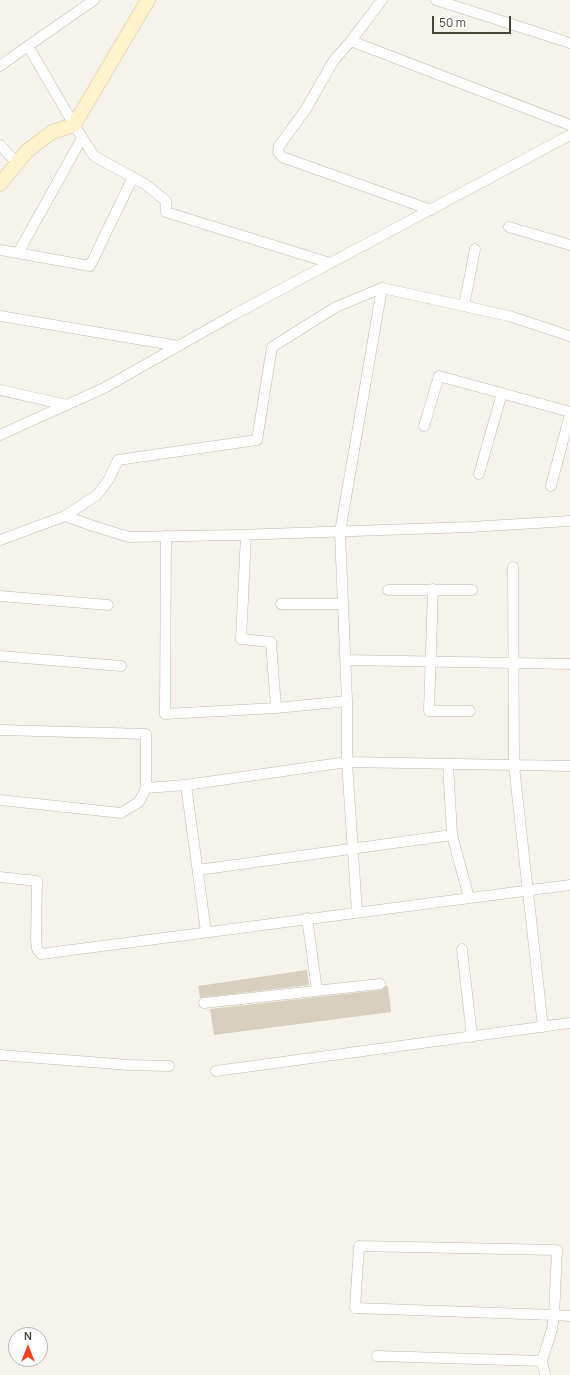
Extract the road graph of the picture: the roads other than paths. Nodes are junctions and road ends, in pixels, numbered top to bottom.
1 (94, 0) edge
2 (148, 0) edge
3 (382, 0) edge
4 (441, 1) edge
5 (351, 41) junction
6 (570, 43) edge
7 (28, 46) junction
8 (0, 66) edge
9 (74, 125) junction
10 (570, 125) edge
11 (570, 136) edge
12 (82, 138) junction
13 (0, 145) edge
14 (17, 163) junction
15 (133, 177) junction
16 (0, 184) edge
17 (431, 210) junction
18 (509, 227) dead end
19 (570, 245) edge
20 (475, 249) dead end
21 (0, 250) edge
22 (18, 253) junction
23 (330, 263) junction
24 (382, 288) junction
25 (464, 306) junction
26 (0, 316) edge
27 (570, 336) edge
28 (178, 346) junction
29 (0, 390) edge
30 (502, 393) junction
31 (67, 405) junction
32 (570, 413) edge
33 (424, 426) dead end
34 (0, 435) edge
35 (479, 474) dead end
36 (550, 486) dead end
37 (65, 516) junction
38 (570, 521) edge
39 (340, 532) junction
40 (246, 535) junction
41 (166, 536) junction
42 (0, 540) edge
43 (513, 567) dead end
44 (433, 589) junction
45 (388, 590) dead end
46 (472, 590) dead end
47 (0, 596) edge
48 (282, 604) dead end
49 (343, 604) junction
50 (108, 605) dead end
51 (0, 656) edge
52 (345, 660) junction
53 (431, 661) junction
54 (514, 663) junction
55 (570, 664) edge
56 (121, 666) dead end
57 (347, 701) junction
58 (276, 708) junction
59 (470, 711) dead end
60 (0, 730) edge
61 (346, 762) junction
62 (448, 764) junction
63 (514, 766) junction
64 (570, 766) edge
65 (186, 785) junction
66 (146, 788) junction
67 (0, 800) edge
68 (452, 835) junction
69 (353, 848) junction
70 (198, 870) junction
71 (0, 877) edge
72 (570, 885) edge
73 (528, 890) junction
74 (469, 898) junction
75 (357, 912) junction
76 (307, 918) junction
77 (206, 932) junction
78 (462, 949) dead end
79 (380, 984) dead end
80 (317, 990) junction
81 (204, 1003) dead end
82 (570, 1023) edge
83 (543, 1027) junction
84 (472, 1037) junction
85 (0, 1056) edge
86 (169, 1066) dead end
87 (216, 1071) dead end
88 (554, 1315) junction
89 (570, 1316) edge
90 (377, 1356) dead end
91 (542, 1361) junction
92 (545, 1375) edge

1 - 7 street
2 - 9 street
3 - 5 street
4 - 6 street
5 - 10 street
5 - 17 street
7 - 8 street
7 - 9 street
9 - 12 street
9 - 14 street
11 - 17 street
12 - 15 street
12 - 22 street
13 - 14 street
14 - 16 street
15 - 22 street
15 - 23 street
17 - 23 street
18 - 19 street
20 - 25 street
21 - 22 street
23 - 28 street
24 - 25 street
24 - 37 street
24 - 39 street
25 - 27 street
26 - 28 street
28 - 31 street
29 - 31 street
30 - 32 street
30 - 33 street
30 - 35 street
31 - 34 street
32 - 36 street
37 - 41 street
37 - 42 street
38 - 39 street
39 - 40 street
39 - 49 street
40 - 41 street
40 - 58 street
41 - 58 street
43 - 54 street
44 - 45 street
44 - 46 street
44 - 53 street
47 - 50 street
48 - 49 street
49 - 52 street
51 - 56 street
52 - 53 street
52 - 57 street
53 - 54 street
53 - 59 street
54 - 55 street
54 - 63 street
57 - 58 street
57 - 61 street
60 - 66 street
61 - 62 street
61 - 65 street
61 - 69 street
62 - 63 street
62 - 68 street
63 - 64 street
63 - 73 street
65 - 66 street
65 - 70 street
66 - 67 street
68 - 69 street
68 - 74 street
69 - 70 street
69 - 75 street
70 - 77 street
71 - 77 street
72 - 73 street
73 - 74 street
73 - 83 street
74 - 75 street
75 - 76 street
76 - 77 street
76 - 80 street
78 - 84 street
79 - 80 street
80 - 81 street
82 - 83 street
83 - 84 street
84 - 87 street
85 - 86 street
88 - 88 street
88 - 89 street
88 - 91 street
90 - 91 street
91 - 92 street

